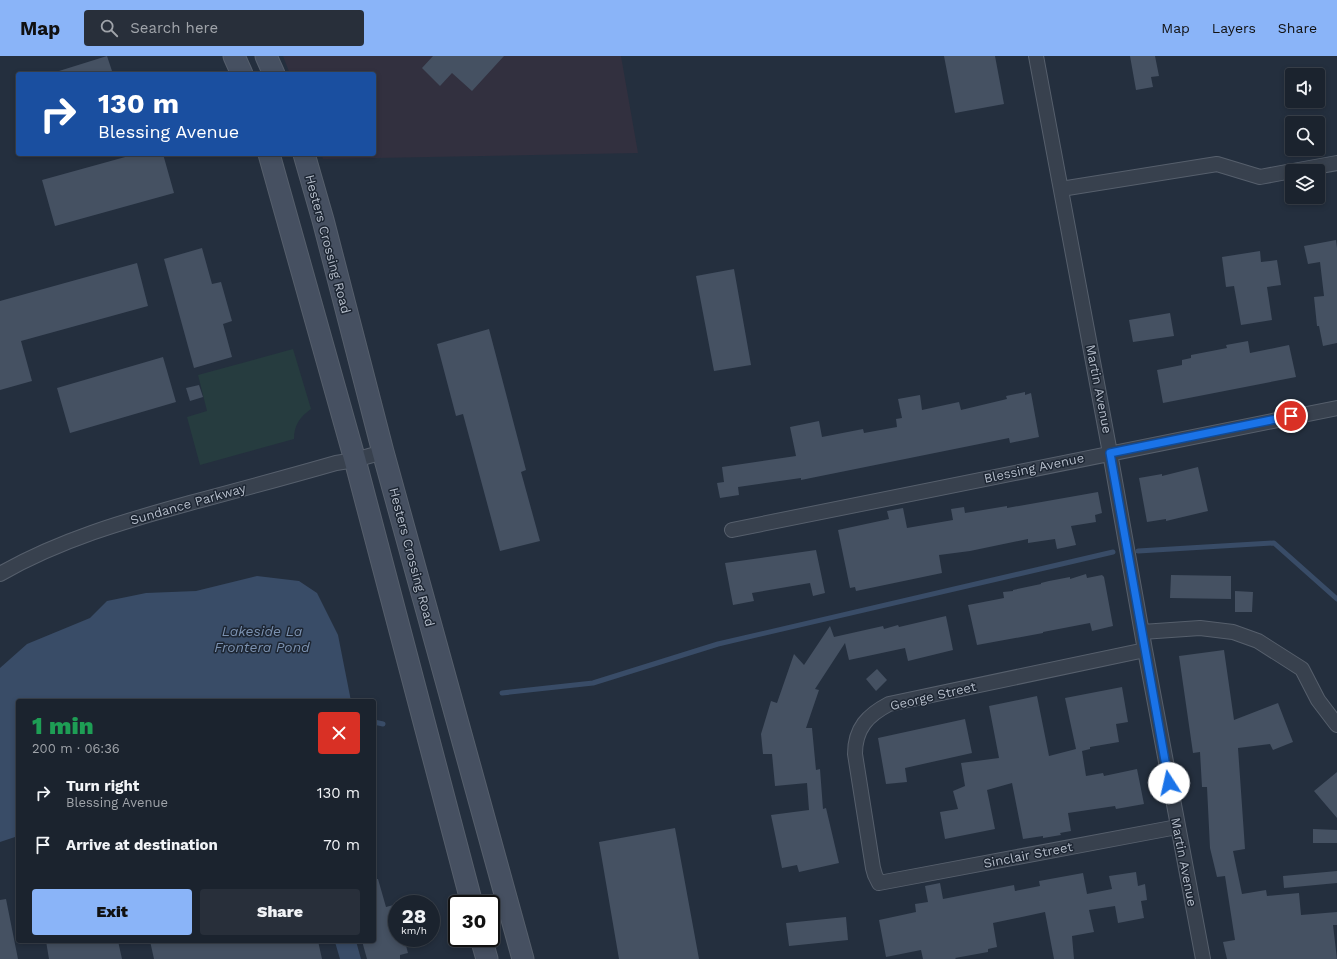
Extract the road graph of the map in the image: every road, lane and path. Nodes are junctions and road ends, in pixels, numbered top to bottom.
1 (234, 56) edge
2 (266, 56) edge
3 (1036, 56) edge
4 (241, 72) edge
5 (273, 72) edge
6 (269, 156) edge
7 (305, 156) edge
8 (1337, 163) edge
9 (1325, 165) edge
10 (1285, 172) edge
11 (1061, 188) junction
12 (1337, 408) edge
13 (383, 452) junction
14 (1110, 453) junction
15 (355, 460) junction
16 (732, 530) dead end
17 (0, 574) edge
18 (1142, 632) junction
19 (1145, 650) junction
20 (1337, 725) edge
21 (1177, 827) junction
22 (879, 883) joint
23 (470, 895) edge
24 (484, 947) edge
25 (487, 959) edge
26 (523, 959) edge
27 (1203, 959) edge

1 - 4 street
2 - 5 street
3 - 11 street, Martin Avenue
6 - 15 street
7 - 13 street, Hesters Crossing Road
8 - 9 street
10 - 11 street
11 - 14 street, Martin Avenue
12 - 14 street, Blessing Avenue
13 - 15 street, Sundance Parkway
13 - 26 street, Hesters Crossing Road
14 - 16 street, Blessing Avenue
14 - 18 street, Martin Avenue
15 - 17 street, Sundance Parkway
15 - 23 street
18 - 19 street, Martin Avenue
18 - 20 street
19 - 21 street, Martin Avenue
19 - 22 street, George Street
21 - 22 street, Sinclair Street
21 - 27 street, Martin Avenue
24 - 25 street

